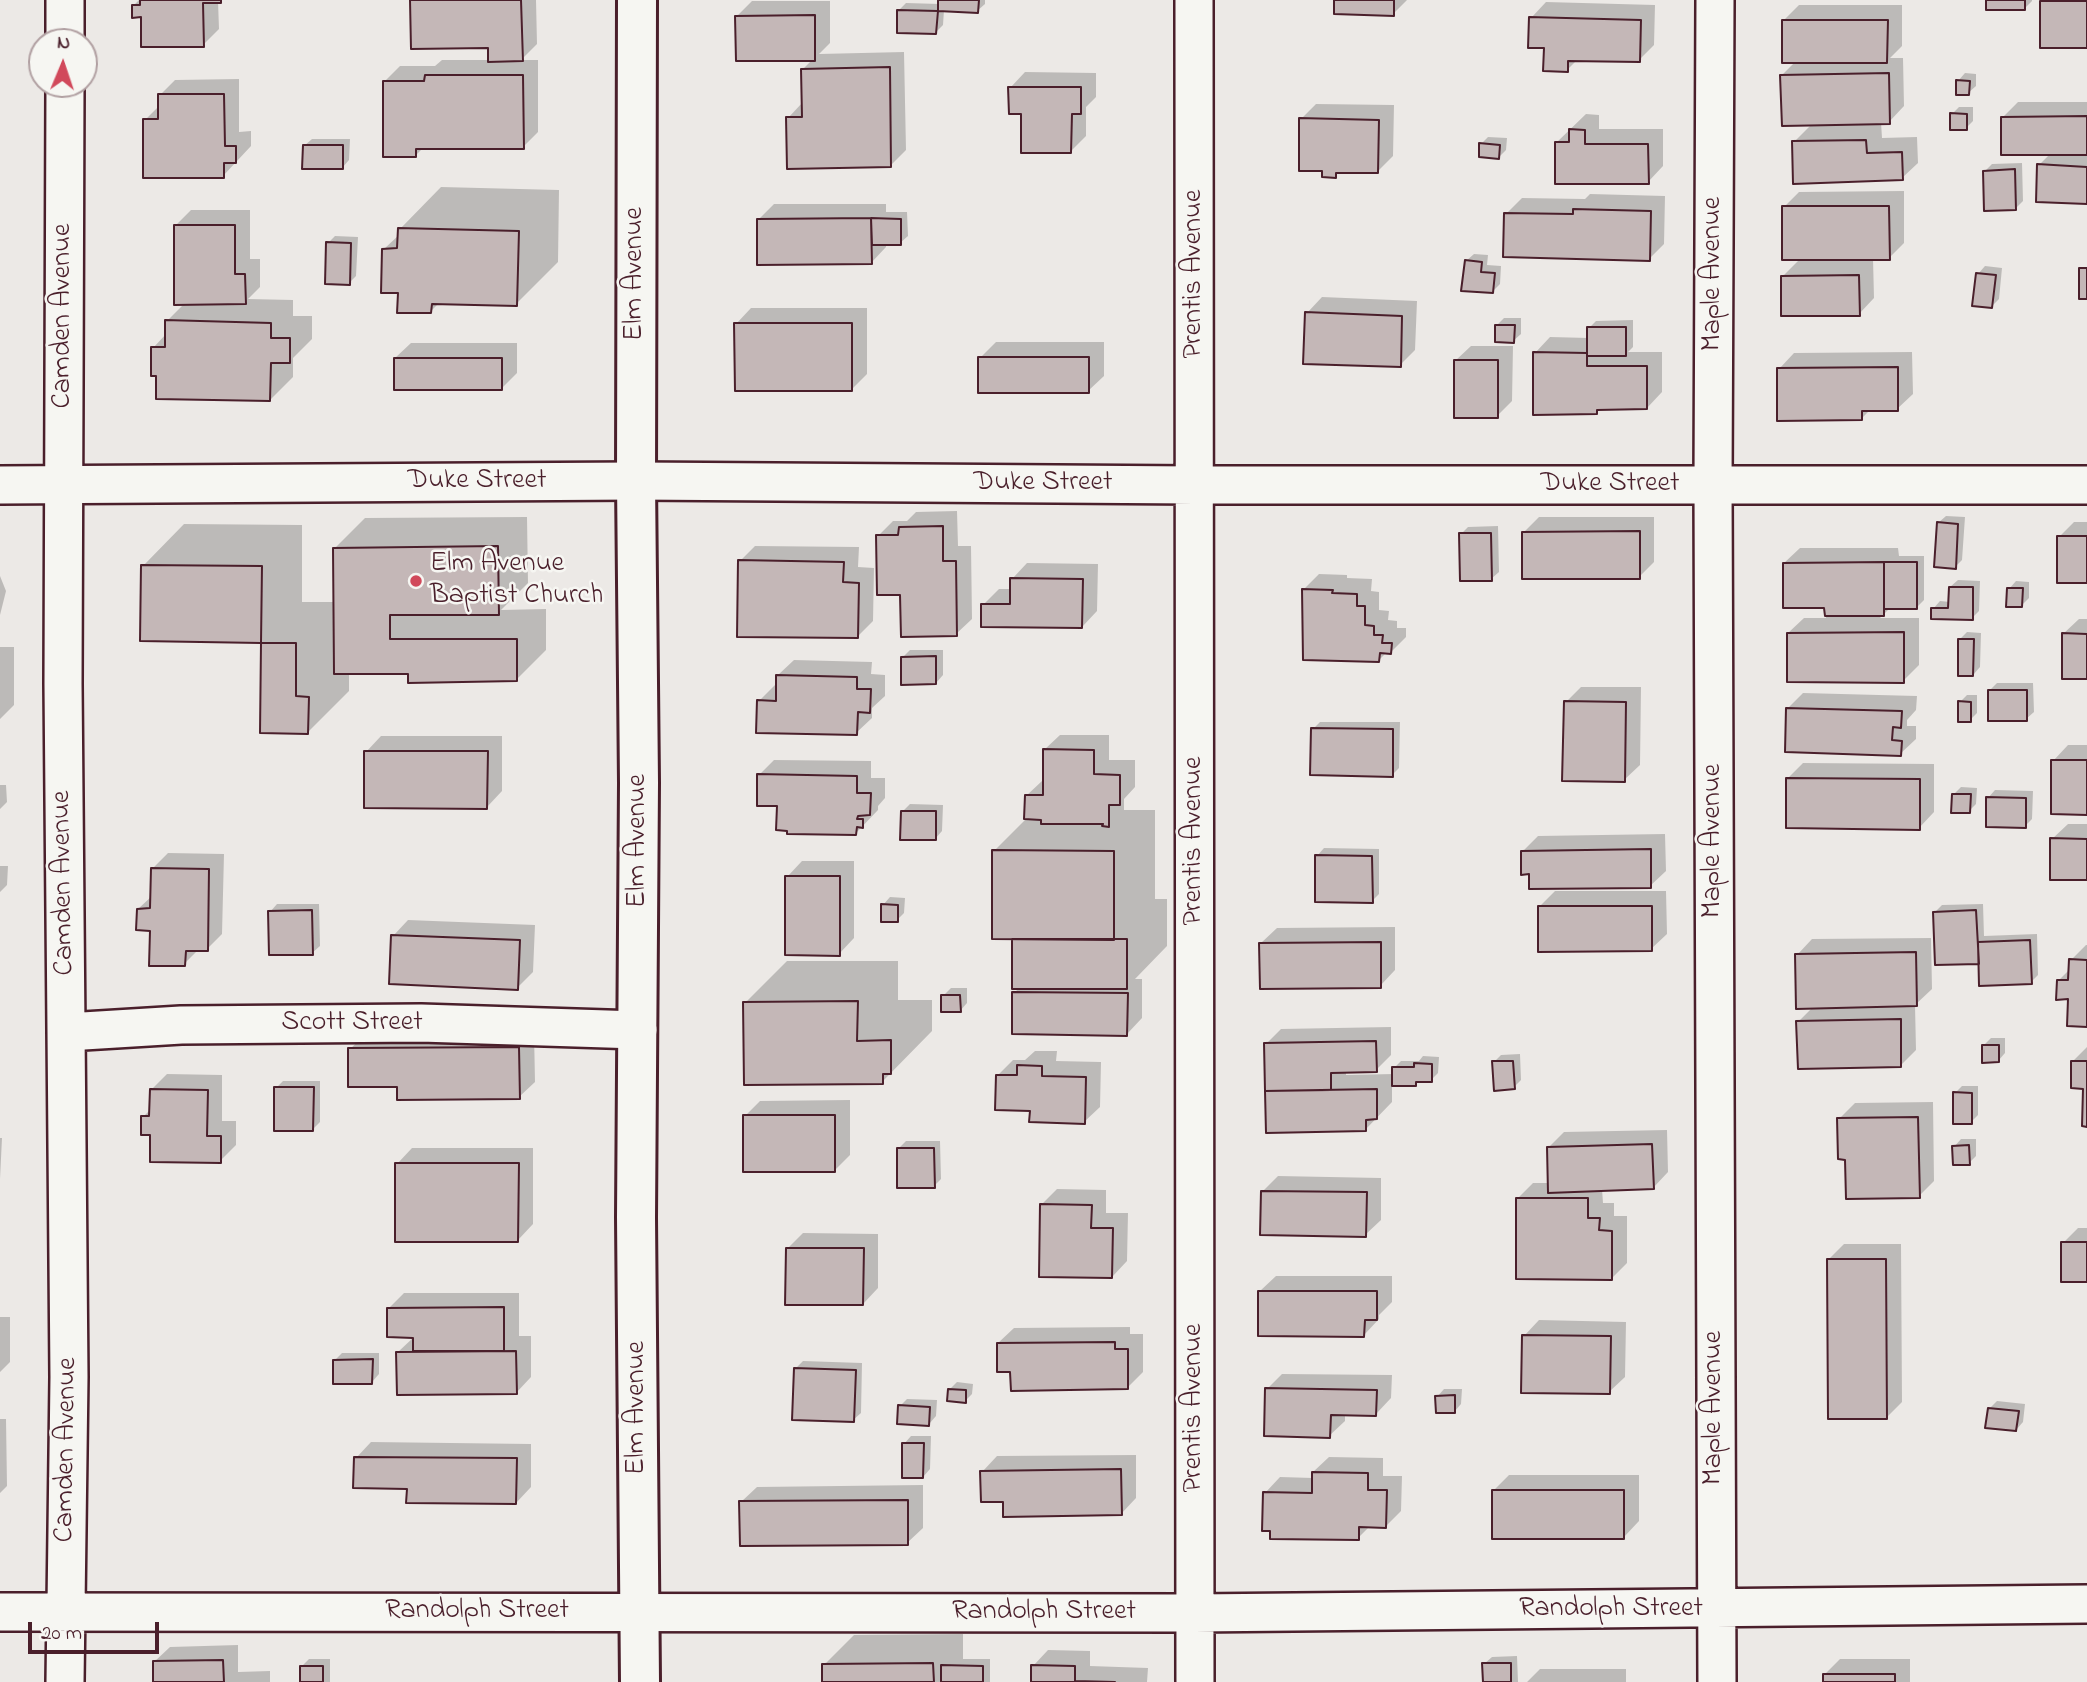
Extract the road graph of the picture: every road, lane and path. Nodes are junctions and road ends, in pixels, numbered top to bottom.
1 (65, 0) edge
2 (637, 0) edge
3 (1194, 0) edge
4 (1715, 0) edge
5 (65, 28) edge
6 (65, 98) edge
7 (636, 481) junction
8 (0, 485) edge
9 (64, 485) junction
10 (1195, 485) junction
11 (1713, 485) junction
12 (2087, 485) edge
13 (638, 1030) junction
14 (67, 1032) junction
15 (2087, 1604) edge
16 (1716, 1609) junction
17 (0, 1612) edge
18 (66, 1612) junction
19 (639, 1612) junction
20 (1195, 1613) junction
21 (65, 1682) edge
22 (640, 1682) edge
23 (1195, 1682) edge
24 (1717, 1682) edge

1 - 5 street
2 - 7 main road, Elm Avenue
3 - 10 street, Prentis Avenue
4 - 11 street, Maple Avenue
6 - 9 street, Camden Avenue
7 - 9 street, Duke Street
7 - 10 street, Duke Street
7 - 13 main road, Elm Avenue
8 - 9 street, Duke Street
9 - 14 street, Camden Avenue
10 - 11 street, Duke Street
10 - 20 street, Prentis Avenue
11 - 12 street, Duke Street
11 - 16 street, Maple Avenue
13 - 14 street, Scott Street
13 - 19 main road, Elm Avenue
14 - 18 street, Camden Avenue
15 - 16 street, Randolph Street
16 - 20 street, Randolph Street
16 - 24 street, Maple Avenue
17 - 18 street, Randolph Street
18 - 19 street, Randolph Street
18 - 21 street, Camden Avenue
19 - 20 street, Randolph Street
19 - 22 main road, Elm Avenue
20 - 23 street, Prentis Avenue

